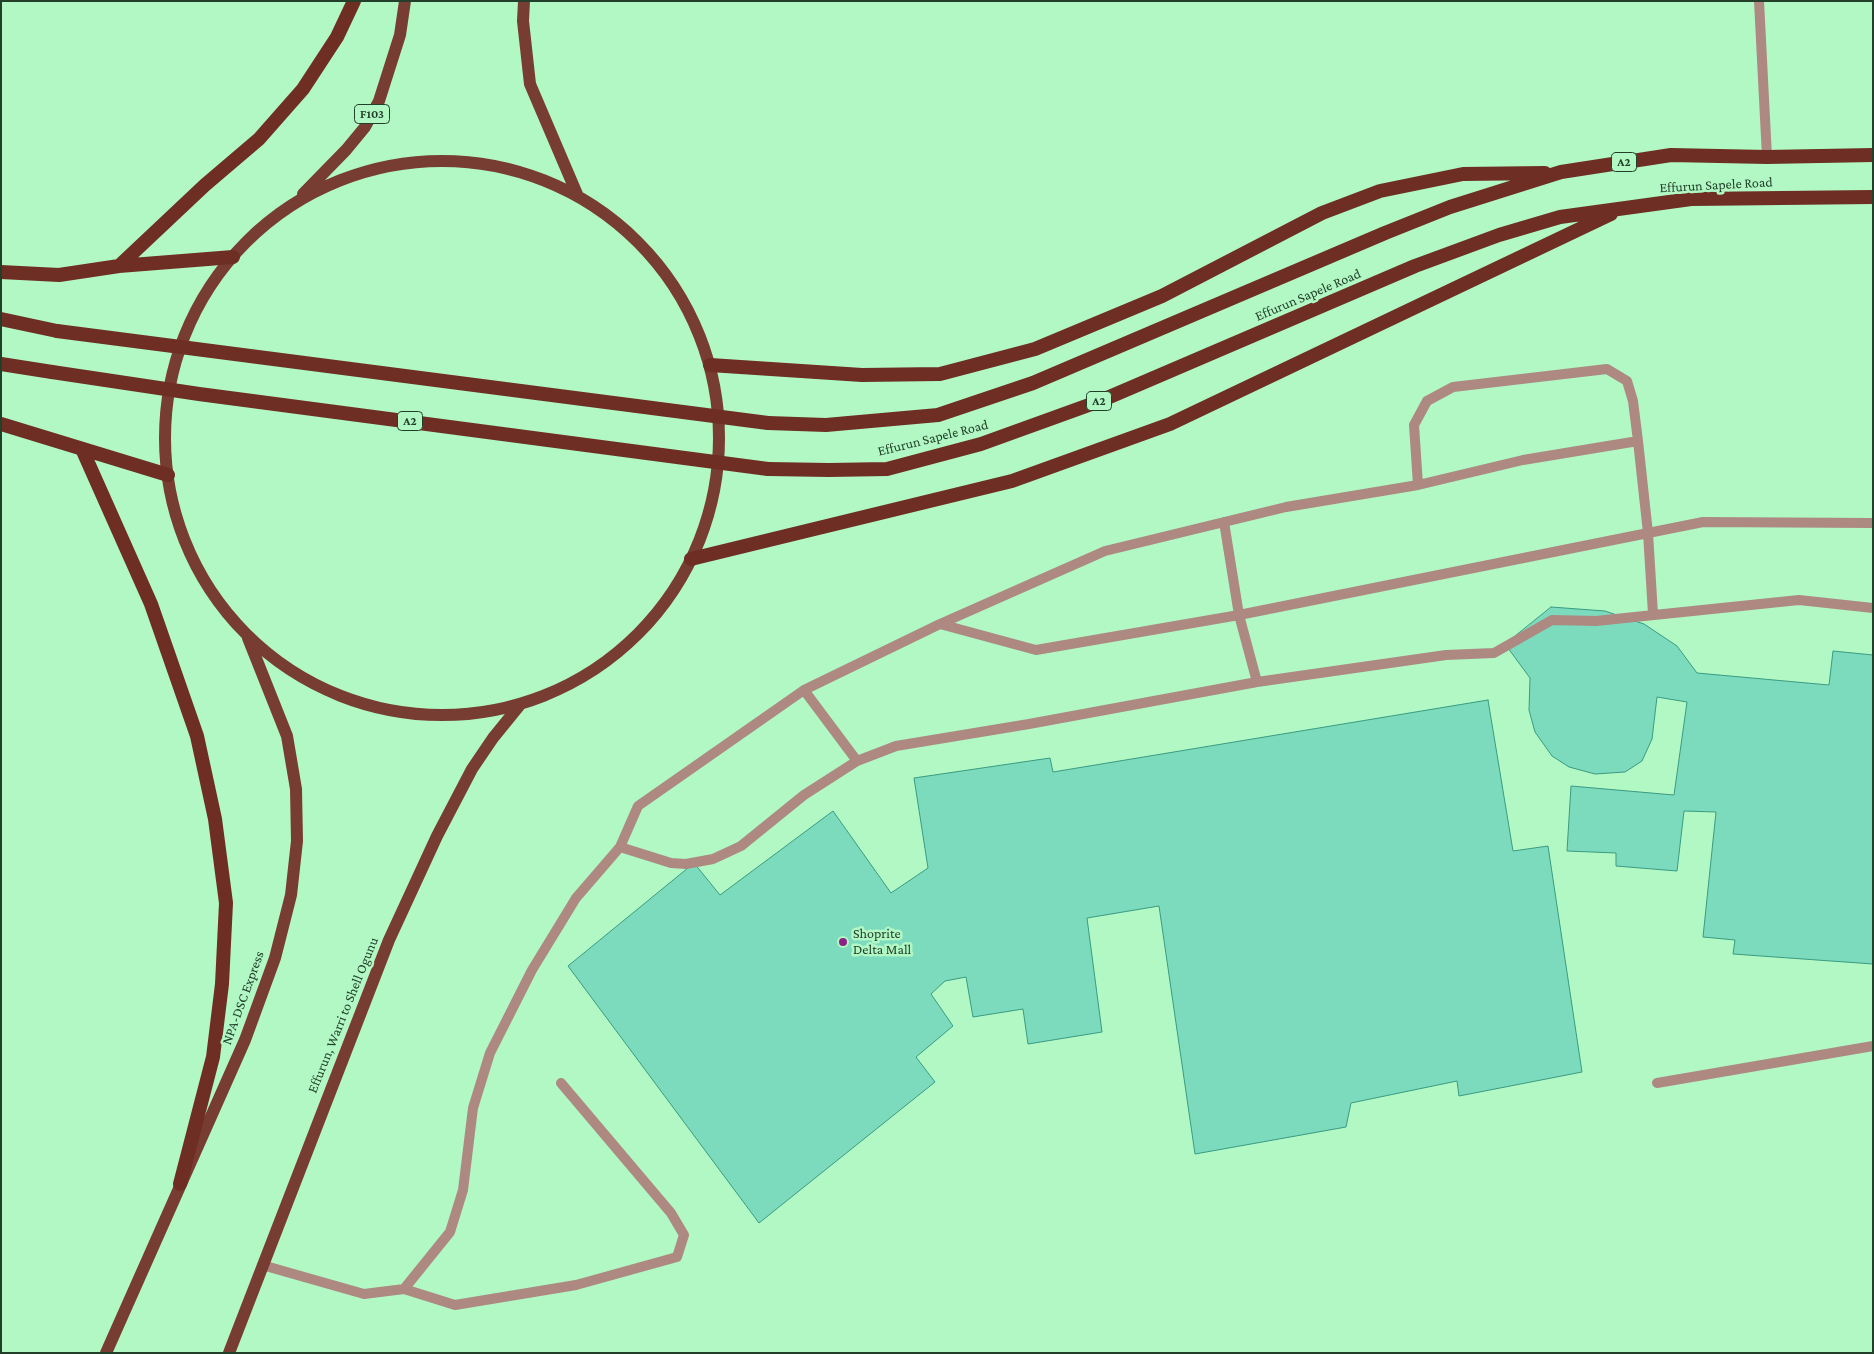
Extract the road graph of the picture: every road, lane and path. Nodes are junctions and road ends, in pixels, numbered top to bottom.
1 (354, 1) edge
2 (405, 1) edge
3 (524, 1) edge
4 (1759, 1) edge
5 (1873, 155) edge
6 (1767, 157) junction
7 (1561, 172) junction
8 (576, 194) junction
9 (1873, 197) edge
10 (294, 203) junction
11 (1624, 208) junction
12 (233, 257) junction
13 (119, 266) junction
14 (1, 272) edge
15 (1, 319) edge
16 (1, 364) edge
17 (710, 365) junction
18 (1, 424) edge
19 (1638, 441) junction
20 (82, 449) junction
21 (168, 475) junction
22 (1418, 485) junction
23 (1224, 522) junction
24 (1873, 523) edge
25 (1648, 533) junction
26 (691, 560) junction
27 (1873, 608) edge
28 (1653, 614) junction
29 (1239, 615) junction
30 (940, 624) junction
31 (247, 636) junction
32 (1257, 682) junction
33 (804, 690) junction
34 (519, 706) junction
35 (857, 761) junction
36 (620, 846) junction
37 (1873, 1046) edge
38 (561, 1083) dead end
39 (1657, 1083) dead end
40 (180, 1184) junction
41 (262, 1265) junction
42 (404, 1289) junction
43 (106, 1353) edge
44 (229, 1353) edge

1 - 13 highway
2 - 10 main road, F103
3 - 8 main road
4 - 6 street
5 - 6 highway, Effurun Sapele Road / A2
6 - 7 highway, Effurun Sapele Road / A2
7 - 15 highway, Effurun Sapele Road / A2, bridge
7 - 17 highway
8 - 10 main road
8 - 17 main road
9 - 11 highway, Effurun Sapele Road / A2
10 - 12 main road
11 - 16 highway, Effurun Sapele Road / A2, bridge
11 - 26 highway
12 - 13 highway
12 - 21 main road
13 - 14 highway
17 - 26 main road
18 - 20 highway
19 - 22 street
19 - 22 street
19 - 25 street
20 - 21 highway
20 - 40 highway
21 - 31 main road
22 - 23 street
23 - 29 street
23 - 30 street
24 - 25 street
25 - 28 street
25 - 29 street
26 - 34 main road
27 - 28 street
28 - 32 street
29 - 30 street
29 - 32 street
30 - 33 street
31 - 34 main road
31 - 40 main road, NPA-DSC Express
32 - 35 street
33 - 35 street
33 - 36 street
34 - 41 main road, Effurun, Warri to Shell Ogunu
35 - 36 street
36 - 42 street
37 - 39 street
38 - 42 street
40 - 43 main road, NPA-DSC Express
41 - 42 street
41 - 44 main road, Effurun, Warri to Shell Ogunu

